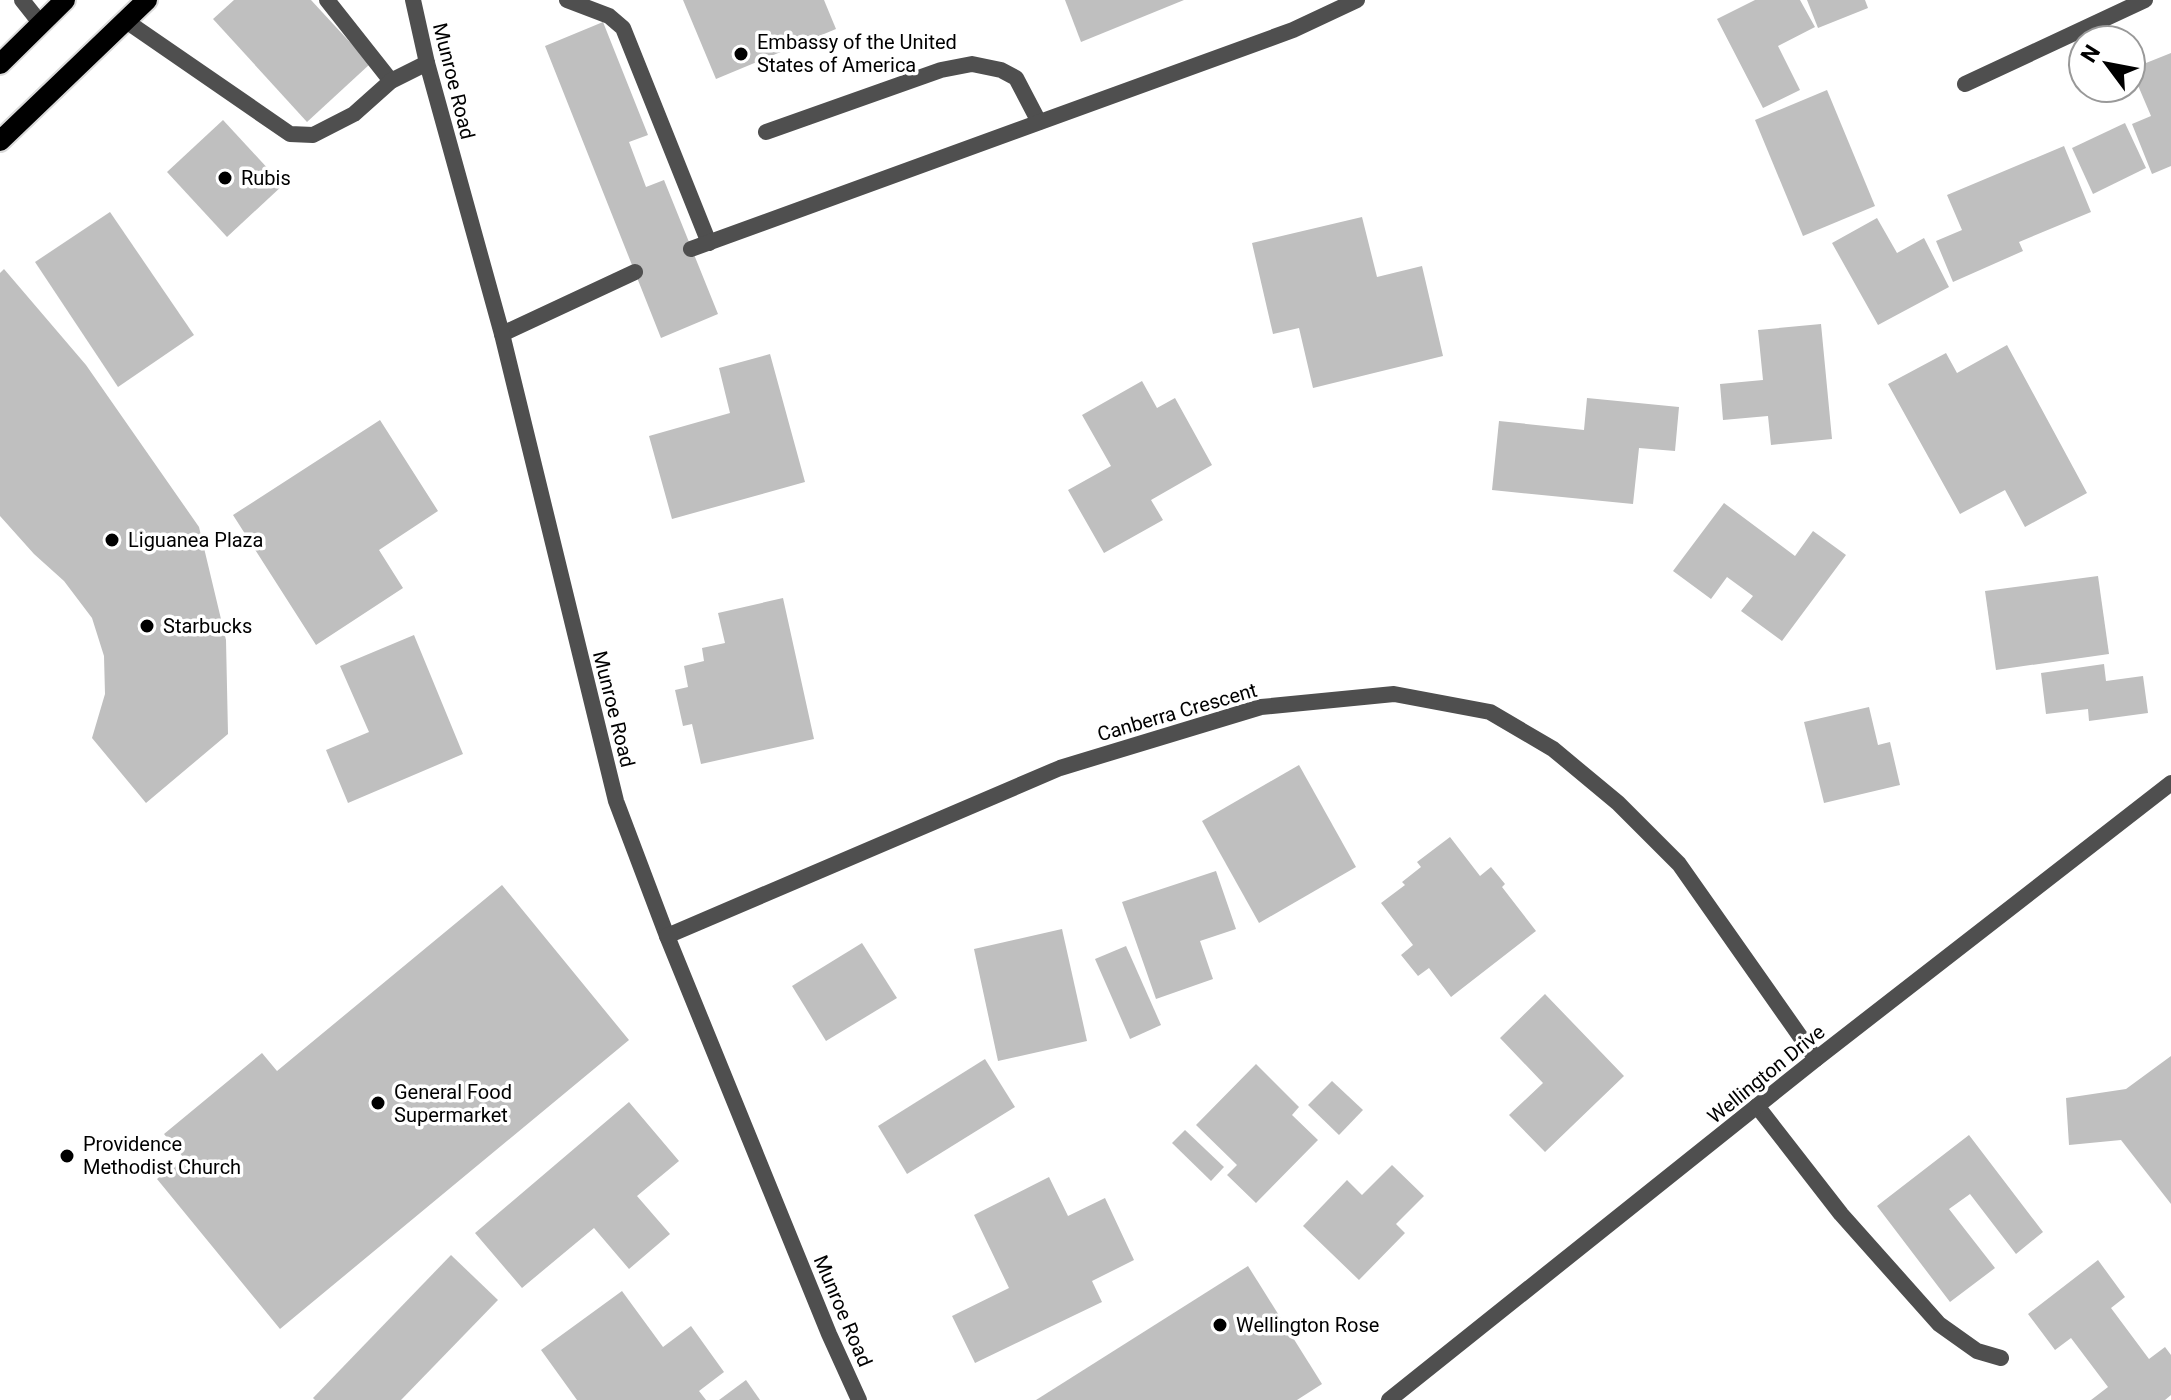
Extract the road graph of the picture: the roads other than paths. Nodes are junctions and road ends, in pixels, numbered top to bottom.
1 (22, 0) edge
2 (65, 0) edge
3 (147, 0) edge
4 (327, 0) edge
5 (413, 0) edge
6 (567, 0) edge
7 (1357, 0) edge
8 (2145, 0) edge
9 (126, 21) junction
10 (41, 24) junction
11 (427, 63) junction
12 (0, 64) edge
13 (391, 81) junction
14 (1965, 84) dead end
15 (1039, 122) junction
16 (766, 132) dead end
17 (0, 141) edge
18 (709, 243) junction
19 (691, 249) dead end
20 (635, 272) dead end
21 (502, 334) junction
22 (2171, 783) edge
23 (667, 936) junction
24 (1816, 1059) junction
25 (1757, 1106) junction
26 (2001, 1358) dead end
27 (859, 1400) edge
28 (1389, 1400) edge

1 - 10 street
2 - 10 main road
3 - 9 main road
4 - 13 street
5 - 11 street, Munroe Road
6 - 18 street
7 - 15 street
8 - 14 street
9 - 13 street
9 - 17 main road
10 - 12 main road
11 - 13 street
11 - 21 street, Munroe Road
15 - 16 street
15 - 18 street
18 - 19 street
20 - 21 street
21 - 23 street, Munroe Road
22 - 24 street, Wellington Drive
23 - 24 street, Canberra Crescent
23 - 27 street, Munroe Road
24 - 25 street, Wellington Drive
25 - 26 street
25 - 28 street, Wellington Drive

